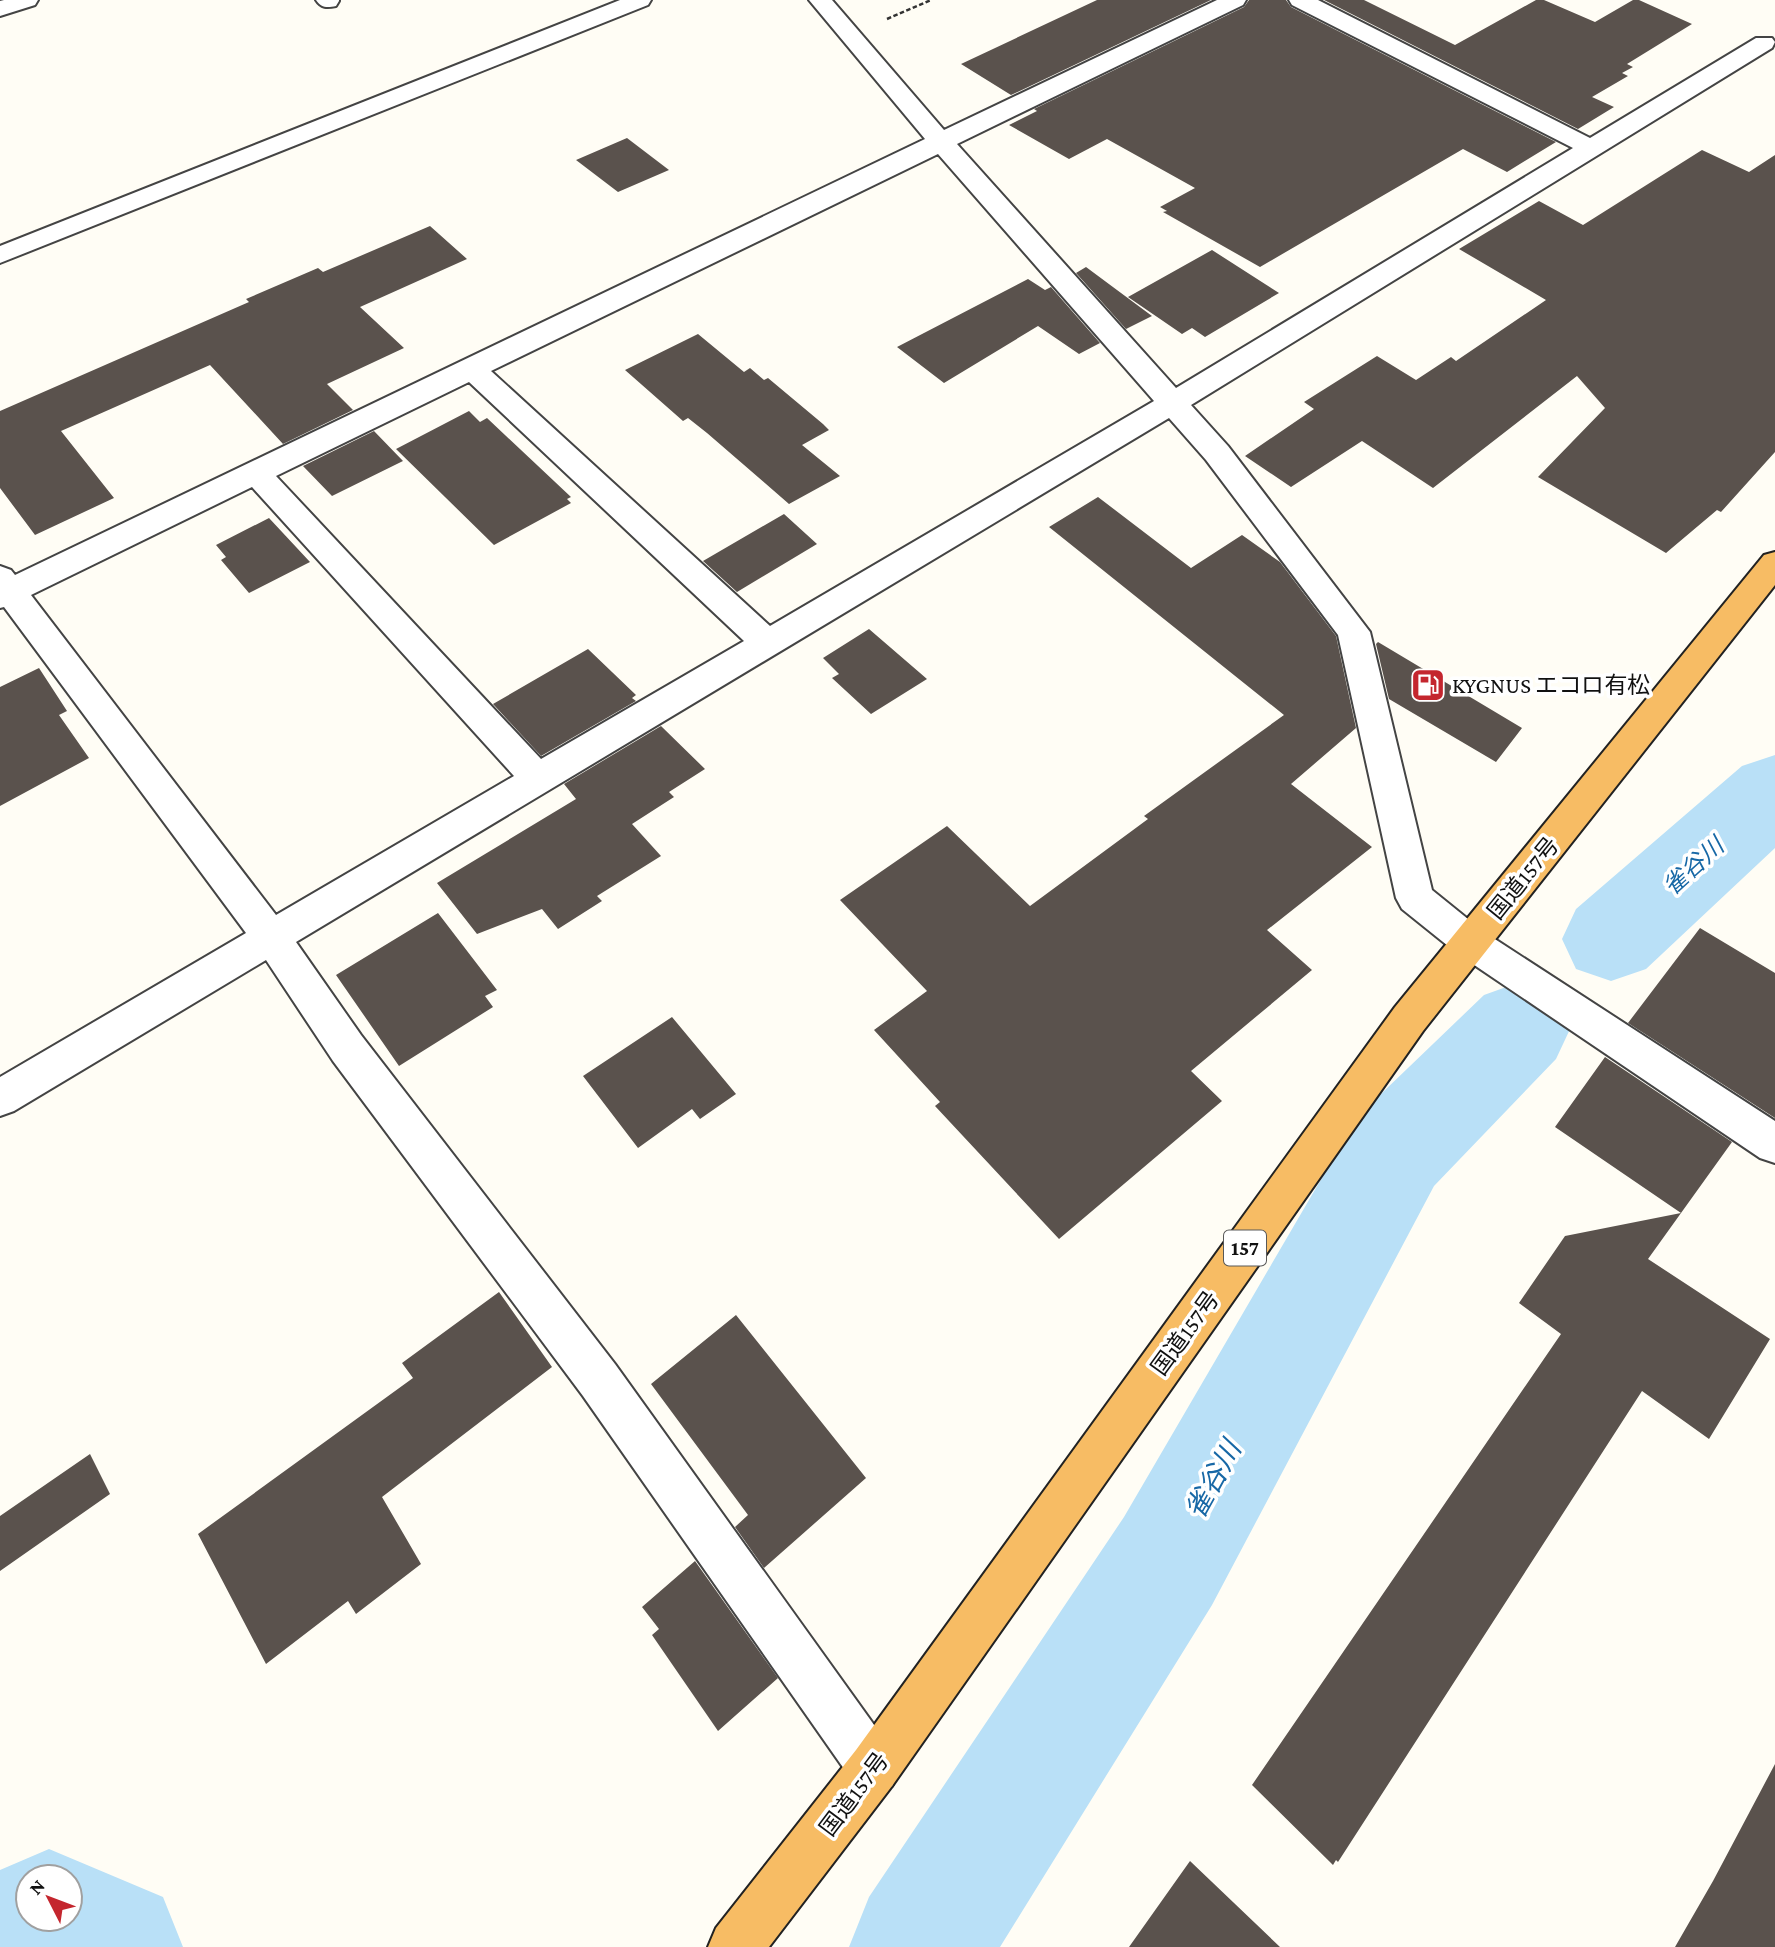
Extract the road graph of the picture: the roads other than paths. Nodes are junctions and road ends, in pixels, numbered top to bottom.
1 (27, 0) edge
2 (640, 0) edge
3 (820, 0) edge
4 (1235, 0) edge
5 (1300, 0) edge
6 (0, 9) edge
7 (1764, 43) dead end
8 (940, 141) junction
9 (1591, 148) junction
10 (0, 255) edge
11 (471, 368) junction
12 (1172, 403) junction
13 (255, 472) junction
14 (1775, 563) edge
15 (3, 588) edge
16 (767, 643) junction
17 (538, 779) junction
18 (271, 937) junction
19 (1471, 943) junction
20 (0, 1098) edge
21 (1775, 1144) edge
22 (874, 1768) junction
23 (735, 1947) edge

1 - 6 street
2 - 10 street
3 - 8 street
4 - 8 street
5 - 9 street
7 - 9 street
8 - 11 street
8 - 12 street
9 - 12 street
11 - 13 street
11 - 16 street
12 - 16 street
12 - 19 street
13 - 15 street
13 - 17 street
14 - 19 highway, 国道157号 / 157
15 - 18 street
16 - 17 street
17 - 18 street
18 - 20 street
18 - 22 street
19 - 21 street
19 - 22 highway, 国道157号 / 157
22 - 23 highway, 国道157号 / 157

